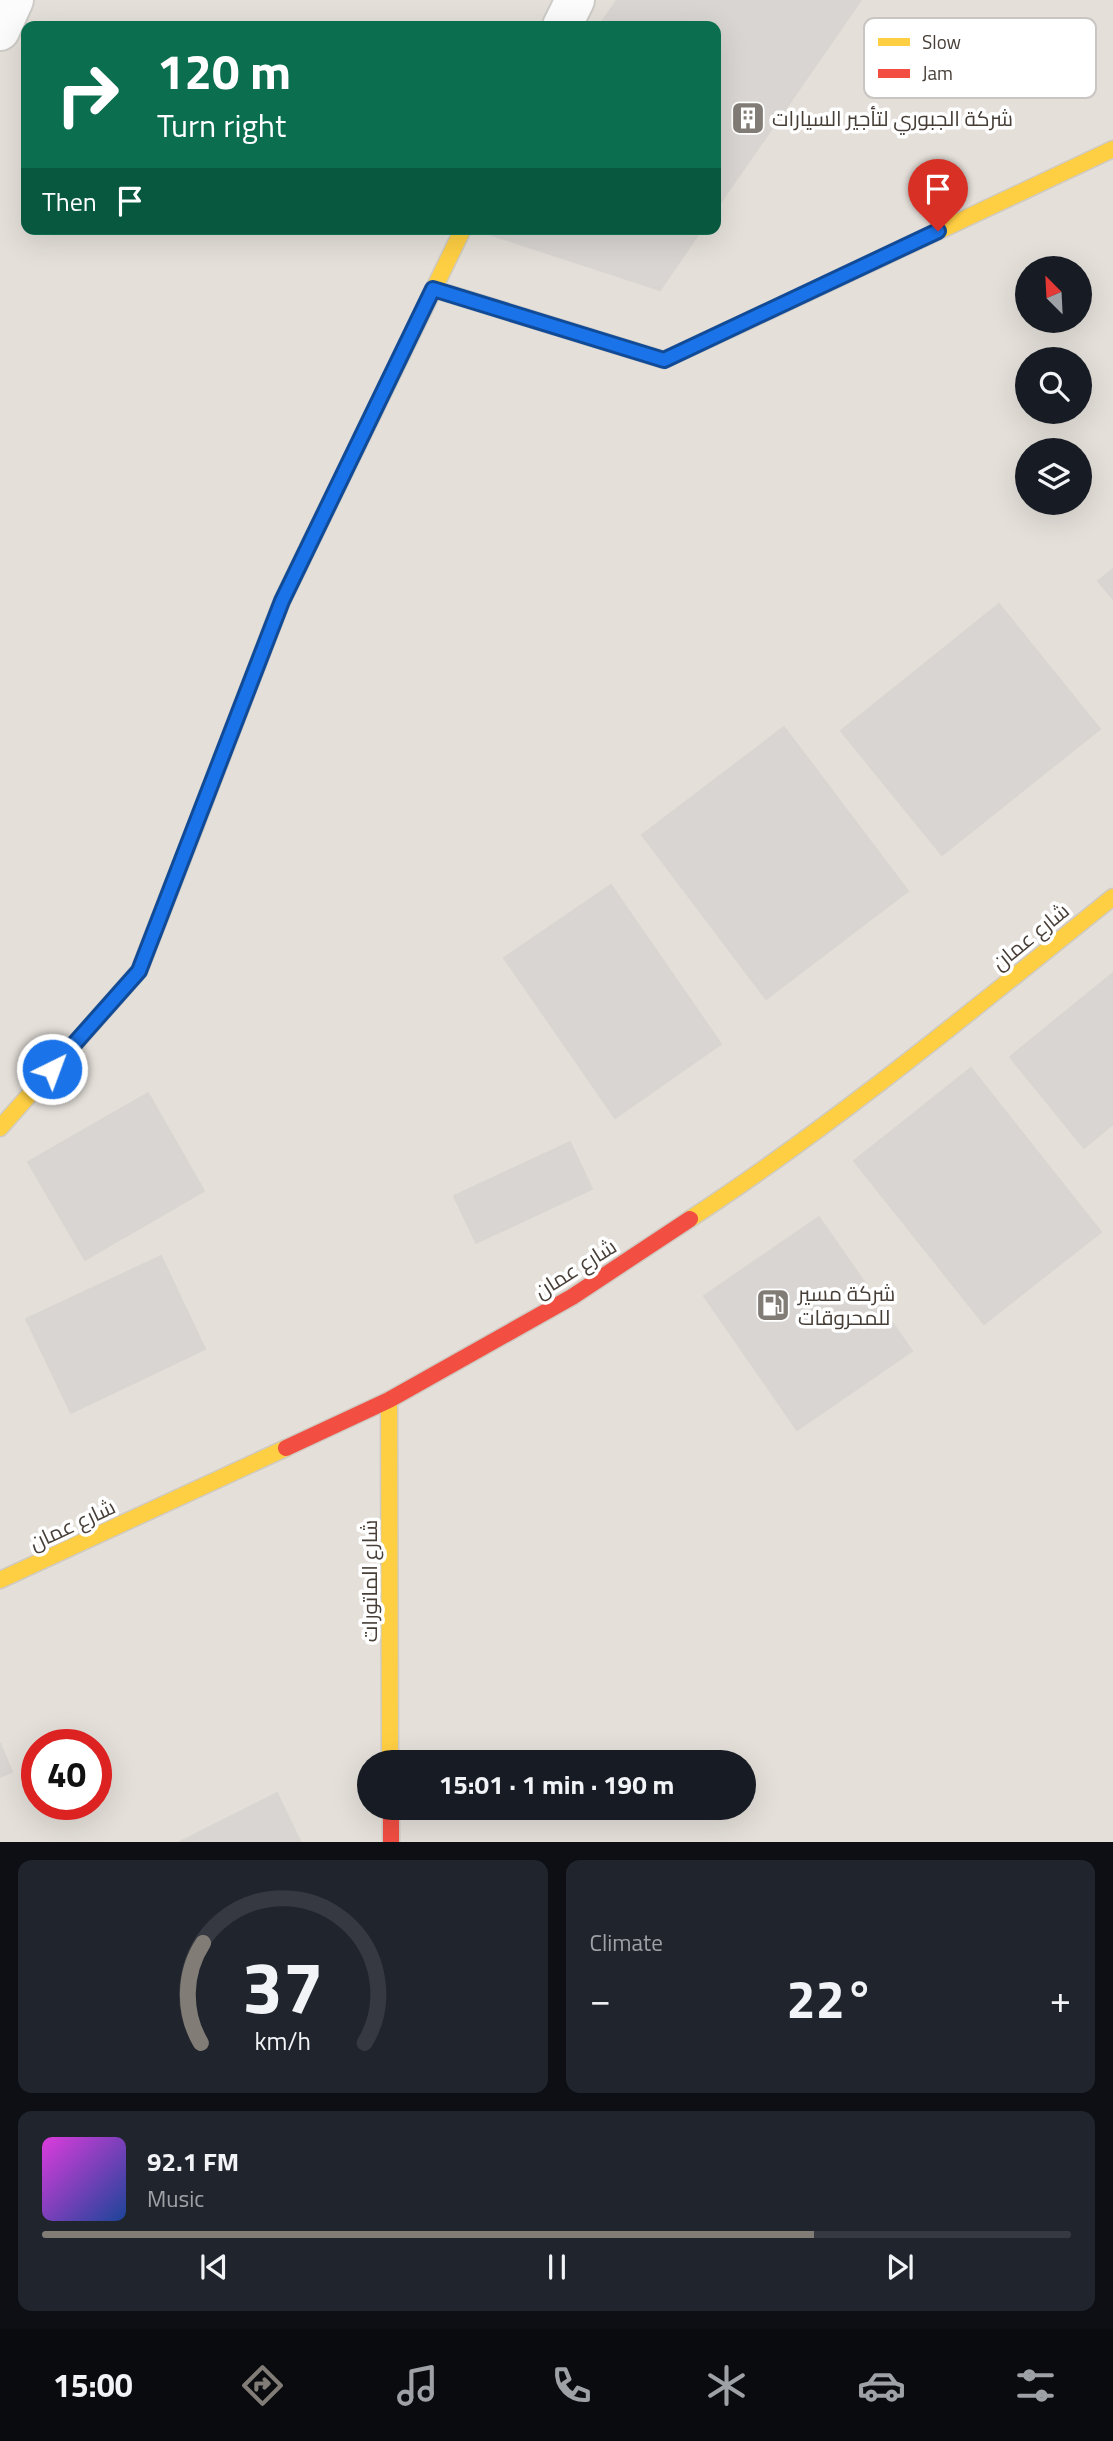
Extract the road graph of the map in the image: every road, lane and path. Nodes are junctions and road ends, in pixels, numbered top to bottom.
1 (14, 0) edge
2 (575, 0) edge
3 (564, 21) edge
4 (0, 31) edge
5 (1113, 149) edge
6 (460, 235) edge
7 (433, 289) junction
8 (1113, 897) edge
9 (0, 1128) edge
10 (389, 1400) junction
11 (0, 1580) edge
12 (390, 1750) edge
13 (391, 1820) edge
14 (391, 1842) edge

1 - 4 street
2 - 3 street
5 - 7 street
6 - 7 street
7 - 9 street
8 - 10 street, شارع عمان
10 - 11 street, شارع عمان
10 - 12 street, شارع الماتورات
13 - 14 street

